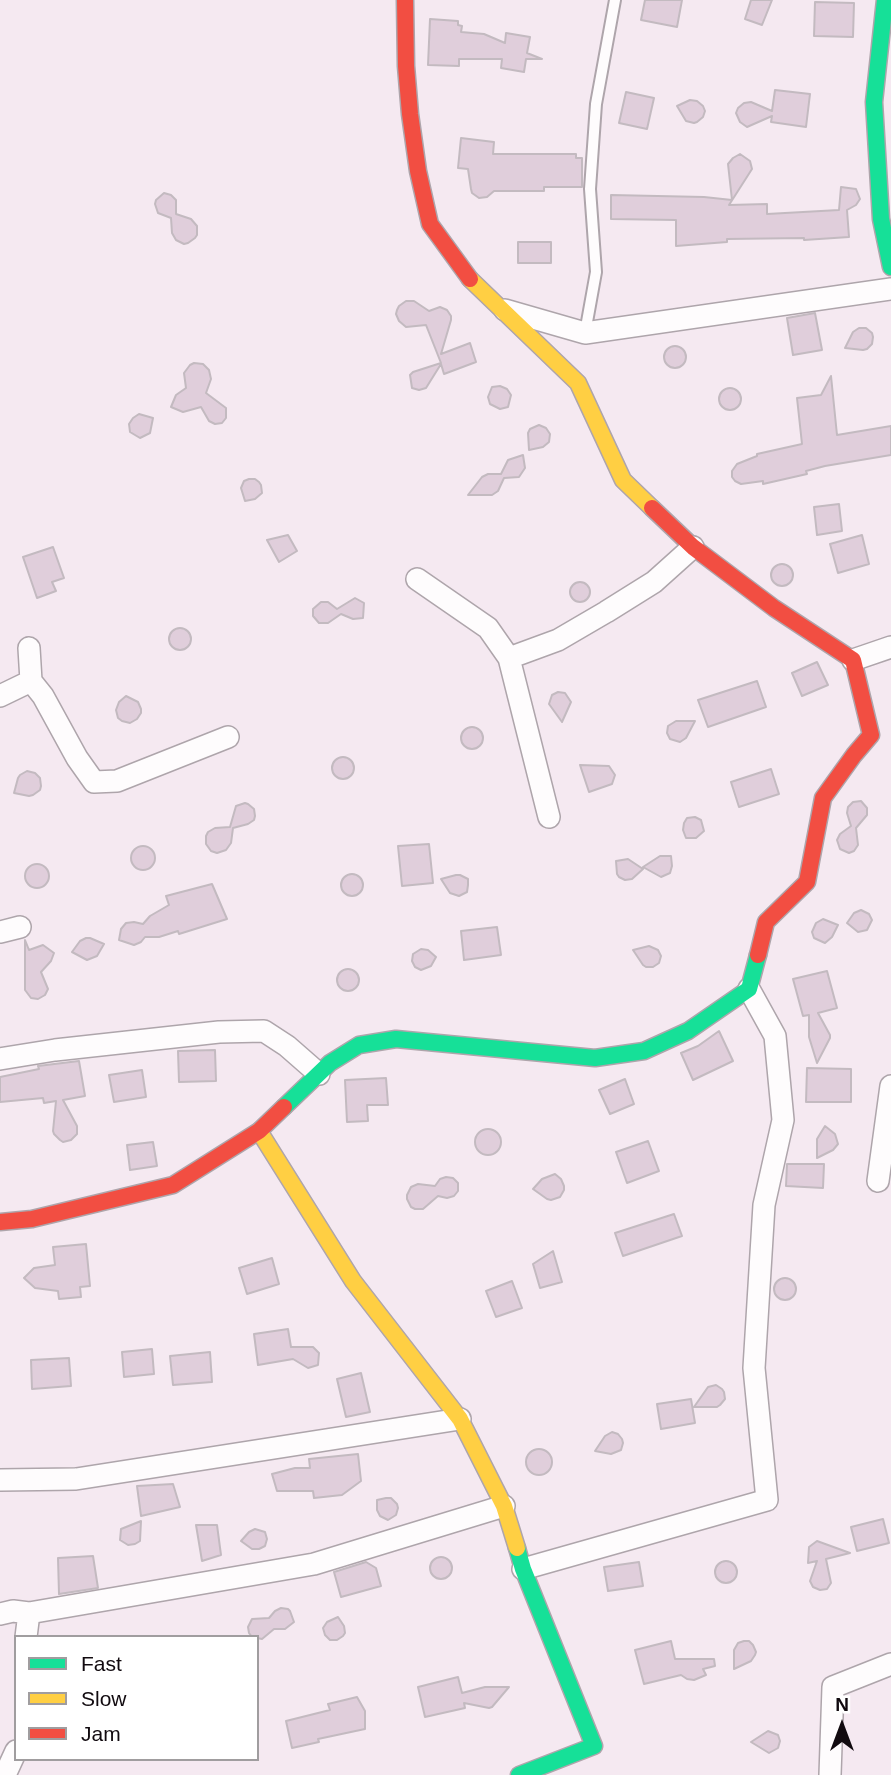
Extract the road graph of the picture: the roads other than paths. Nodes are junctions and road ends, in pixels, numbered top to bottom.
1 (405, 0) edge
2 (615, 0) edge
3 (885, 0) edge
4 (891, 267) edge
5 (891, 289) edge
6 (500, 309) junction
7 (585, 333) junction
8 (693, 547) junction
9 (417, 579) dead end
10 (891, 647) edge
11 (29, 648) dead end
12 (509, 658) junction
13 (853, 660) junction
14 (31, 681) junction
15 (0, 696) edge
16 (228, 737) dead end
17 (549, 817) dead end
18 (748, 989) junction
19 (0, 1059) edge
20 (318, 1074) junction
21 (891, 1086) edge
22 (259, 1131) junction
23 (878, 1181) dead end
24 (0, 1222) edge
25 (460, 1419) junction
26 (0, 1480) edge
27 (504, 1506) junction
28 (523, 1569) junction
29 (29, 1613) junction
30 (0, 1614) edge
31 (26, 1635) edge
32 (891, 1664) edge
33 (14, 1755) edge
34 (5, 1775) edge
35 (519, 1775) edge
36 (830, 1775) edge

1 - 6 street
2 - 7 lane
3 - 4 street
5 - 7 street
6 - 7 street
6 - 8 street
8 - 12 street
8 - 13 street
9 - 12 street
10 - 13 street
11 - 14 street
12 - 17 street
13 - 18 street
14 - 15 street
14 - 16 street
18 - 20 street
18 - 28 street
19 - 20 street
20 - 22 street
21 - 23 street
22 - 24 street
22 - 25 street
25 - 26 street
25 - 27 street
27 - 28 street
27 - 29 street
28 - 35 street
29 - 30 street
29 - 31 street
32 - 36 street
33 - 34 street

